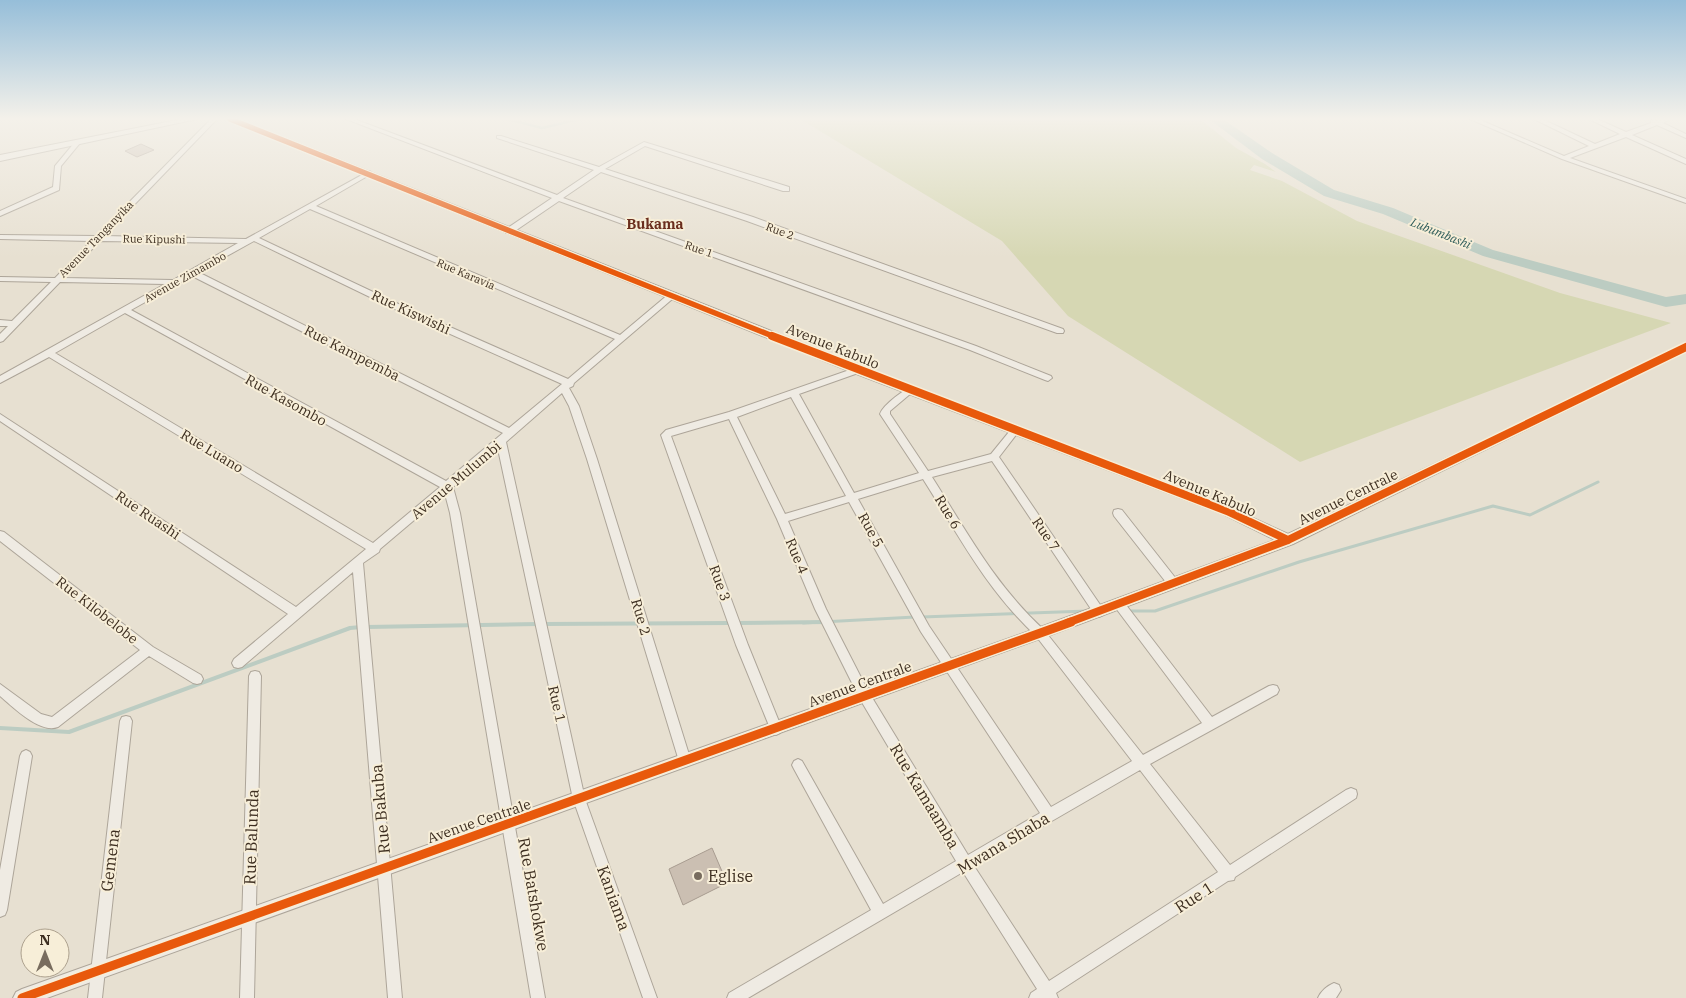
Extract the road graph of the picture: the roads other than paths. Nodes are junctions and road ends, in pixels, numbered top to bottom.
1 (58, 166) edge
2 (169, 166) edge
3 (350, 166) edge
4 (472, 166) edge
5 (590, 166) edge
6 (607, 166) edge
7 (712, 166) edge
8 (1585, 166) edge
9 (601, 169) junction
10 (369, 173) junction
11 (786, 189) dead end
12 (558, 198) junction
13 (1686, 201) edge
14 (310, 206) junction
15 (0, 214) edge
16 (509, 231) junction
17 (0, 237) edge
18 (98, 238) junction
19 (251, 240) junction
20 (193, 273) junction
21 (0, 279) edge
22 (56, 280) junction
23 (176, 282) junction
24 (673, 295) junction
25 (125, 310) junction
26 (0, 323) edge
27 (14, 324) junction
28 (1060, 331) dead end
29 (0, 339) edge
30 (622, 339) junction
31 (1686, 347) edge
32 (49, 353) junction
33 (858, 370) junction
34 (1048, 378) dead end
35 (0, 380) edge
36 (567, 386) junction
37 (912, 389) junction
38 (794, 394) junction
39 (732, 415) junction
40 (0, 416) edge
41 (1016, 429) junction
42 (511, 434) junction
43 (500, 442) junction
44 (994, 457) junction
45 (925, 474) junction
46 (448, 487) junction
47 (852, 497) junction
48 (1118, 514) dead end
49 (782, 519) junction
50 (0, 535) edge
51 (1288, 540) junction
52 (375, 549) junction
53 (358, 563) junction
54 (1173, 583) junction
55 (1119, 604) junction
56 (1099, 612) junction
57 (297, 614) junction
58 (1040, 633) junction
59 (149, 650) junction
60 (238, 664) dead end
61 (948, 666) junction
62 (255, 676) dead end
63 (197, 679) dead end
64 (0, 690) edge
65 (1273, 690) dead end
66 (864, 695) junction
67 (126, 722) dead end
68 (1210, 724) junction
69 (776, 729) junction
70 (26, 756) dead end
71 (685, 761) junction
72 (1139, 762) junction
73 (798, 765) dead end
74 (1351, 794) dead end
75 (579, 799) junction
76 (1049, 816) junction
77 (509, 825) junction
78 (966, 865) junction
79 (385, 867) junction
80 (1229, 875) junction
81 (0, 910) edge
82 (881, 914) junction
83 (248, 918) junction
84 (98, 971) junction
85 (1045, 996) edge
86 (22, 998) edge
87 (95, 998) edge
88 (247, 998) edge
89 (396, 998) edge
90 (538, 998) edge
91 (650, 998) edge
92 (734, 998) edge

1 - 15 street
2 - 18 street, Avenue Tanganyika
3 - 10 street, Avenue Kabulo
4 - 12 street, Rue 1
5 - 9 street, Rue 2
6 - 9 street
7 - 11 street
8 - 13 street
9 - 12 street
9 - 28 street, Rue 2
10 - 14 street, Avenue Zimambo
10 - 16 street, Avenue Kabulo
12 - 16 street
12 - 34 street, Rue 1
14 - 19 street, Avenue Zimambo
14 - 30 street, Rue Karavia
16 - 24 street, Avenue Kabulo
17 - 18 street, Rue Kipushi
18 - 19 street, Rue Kipushi
18 - 22 street, Avenue Tanganyika
19 - 20 street, Avenue Zimambo
19 - 36 street, Rue Kiswishi
20 - 23 street, Avenue Zimambo
20 - 42 street, Rue Kampemba
21 - 22 street
22 - 23 street
22 - 27 street, Avenue Tanganyika
23 - 25 street, Avenue Zimambo
24 - 30 street, Avenue Mulumbi
24 - 33 street, Avenue Kabulo
25 - 32 street, Avenue Zimambo
25 - 46 street, Rue Kasombo
26 - 27 street
27 - 29 street, Avenue Tanganyika
30 - 36 street, Avenue Mulumbi
31 - 51 street, Avenue Centrale
32 - 35 street, Avenue Zimambo
32 - 52 street, Rue Luano
33 - 37 street, Avenue Kabulo
33 - 38 street
36 - 42 street, Avenue Mulumbi
36 - 71 street, Rue 2
37 - 41 street, Avenue Kabulo
37 - 45 street, Rue 6
38 - 39 street
38 - 47 street, Rue 5
39 - 49 street, Rue 4
39 - 69 street, Rue 3
40 - 57 street, Rue Ruashi
41 - 44 street
41 - 51 street, Avenue Kabulo
42 - 43 street, Avenue Mulumbi
43 - 46 street, Avenue Mulumbi
43 - 75 street, Rue 1
44 - 45 street
44 - 56 street, Rue 7
45 - 47 street
45 - 58 street, Rue 6
46 - 52 street, Avenue Mulumbi
46 - 77 street, Rue Batshokwe
47 - 49 street
47 - 61 street, Rue 5
48 - 54 street
49 - 66 street, Rue 4
50 - 59 street, Rue Kilobelobe
51 - 54 street, Avenue Centrale
52 - 53 street, Avenue Mulumbi
53 - 57 street, Avenue Mulumbi
53 - 79 street, Rue Bakuba
54 - 55 street, Avenue Centrale
55 - 56 street, Avenue Centrale
55 - 68 street
56 - 58 street, Avenue Centrale
57 - 60 street, Avenue Mulumbi
58 - 61 street, Avenue Centrale
58 - 72 street, Rue 6
59 - 63 street, Rue Kilobelobe
59 - 64 street
61 - 66 street, Avenue Centrale
61 - 76 street, Rue 5
62 - 83 street, Rue Balunda
65 - 68 street, Mwana Shaba
66 - 69 street, Avenue Centrale
66 - 78 street, Rue Kamaamba
67 - 84 street, Gemena
68 - 72 street, Mwana Shaba
69 - 71 street, Avenue Centrale
70 - 81 street
71 - 75 street, Avenue Centrale
72 - 76 street, Mwana Shaba
72 - 80 street, Rue 6
73 - 82 street
74 - 80 street, Rue 1
75 - 77 street, Avenue Centrale
75 - 91 street, Kaniama
76 - 78 street, Mwana Shaba
77 - 79 street, Avenue Centrale
77 - 90 street, Rue Batshokwe
78 - 82 street, Mwana Shaba
78 - 85 street, Rue Kamaamba
79 - 83 street, Avenue Centrale
79 - 89 street, Rue Bakuba
80 - 85 street, Rue 1
82 - 92 street, Mwana Shaba
83 - 84 street, Avenue Centrale
83 - 88 street, Rue Balunda
84 - 86 street, Avenue Centrale
84 - 87 street, Gemena

